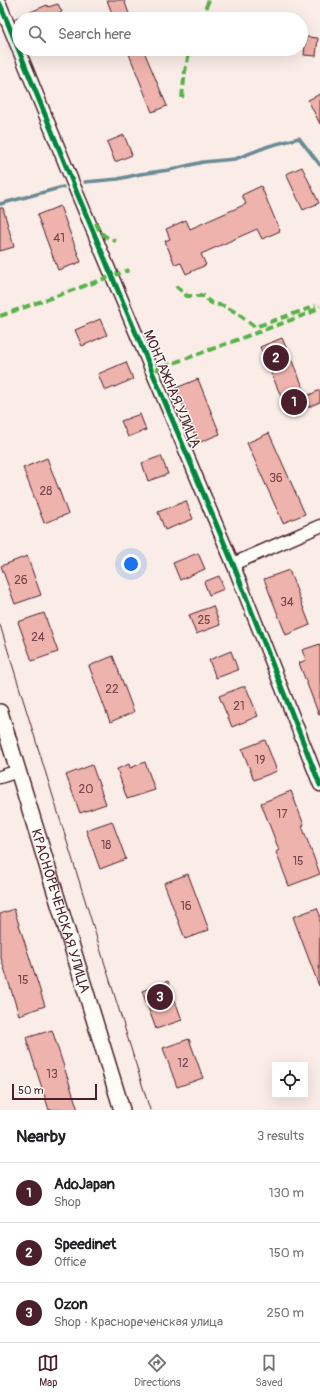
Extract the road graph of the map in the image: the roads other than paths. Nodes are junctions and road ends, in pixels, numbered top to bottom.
1 (0, 4) edge
2 (12, 33) edge
3 (21, 56) edge
4 (320, 526) edge
5 (233, 564) junction
6 (0, 712) edge
7 (18, 771) junction
8 (0, 777) edge
9 (320, 785) edge
10 (122, 1110) edge

1 - 2 street, МОНТАЖНАЯ УЛИЦА
3 - 5 street, МОНТАЖНАЯ УЛИЦА
4 - 5 street
5 - 9 street, МОНТАЖНАЯ УЛИЦА
6 - 7 main road, КРАСНОРЕЧЕНСКАЯ УЛИЦА
7 - 8 street
7 - 10 main road, КРАСНОРЕЧЕНСКАЯ УЛИЦА

